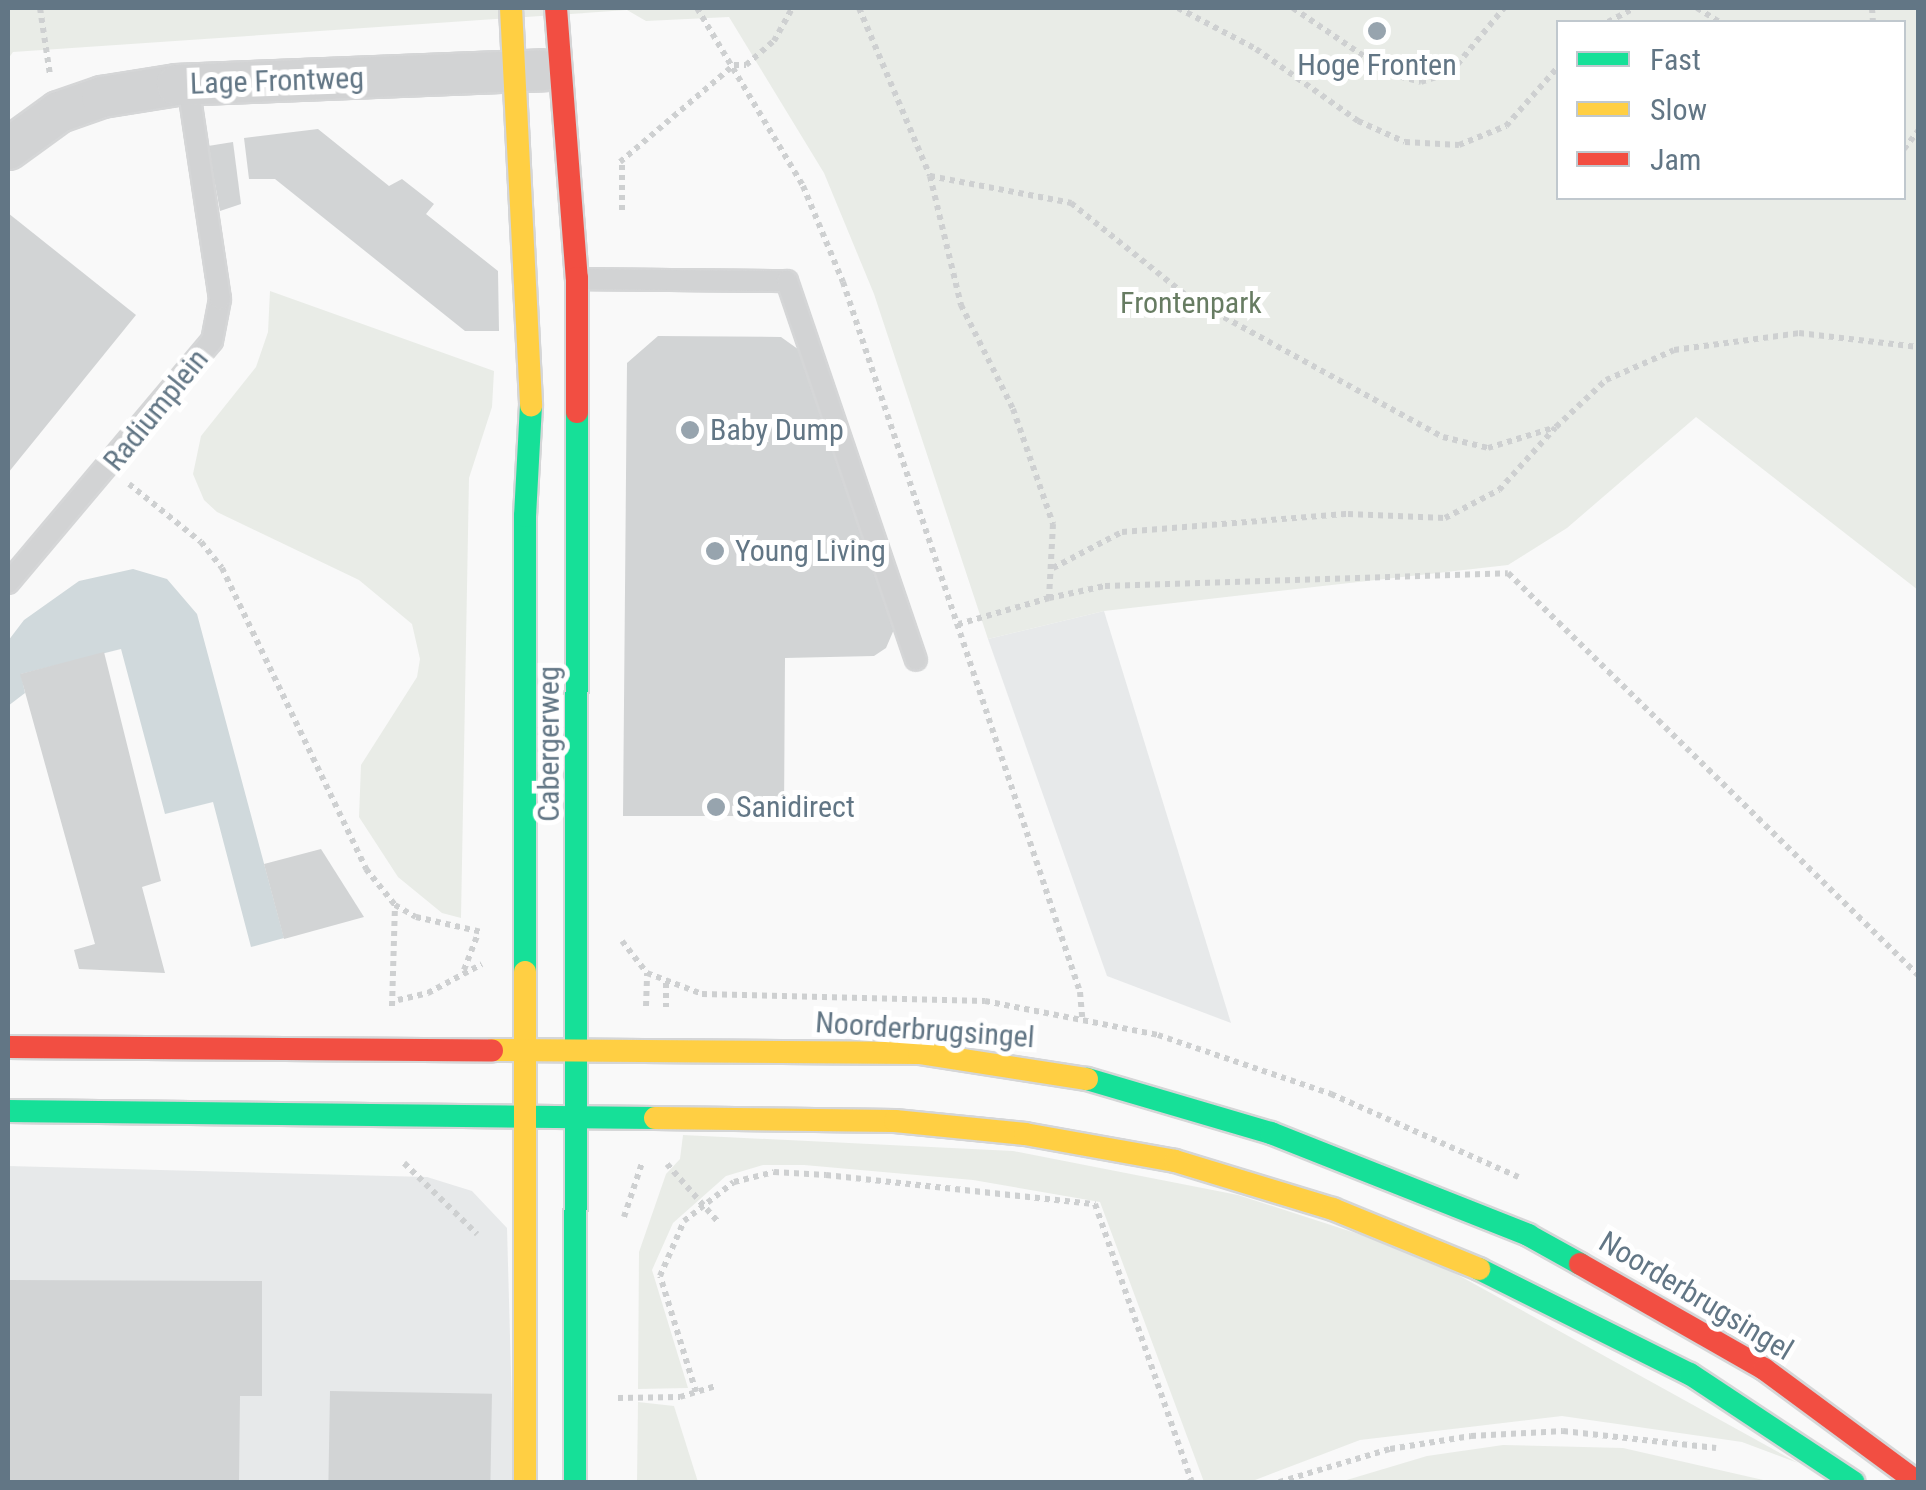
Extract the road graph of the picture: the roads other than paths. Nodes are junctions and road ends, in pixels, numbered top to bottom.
1 (556, 11) edge
2 (511, 13) edge
3 (562, 69) junction
4 (515, 71) junction
5 (188, 84) junction
6 (8, 149) edge
7 (552, 278) junction
8 (8, 583) edge
9 (916, 660) dead end
10 (8, 1047) edge
11 (524, 1047) junction
12 (578, 1047) junction
13 (8, 1111) edge
14 (524, 1114) junction
15 (576, 1114) junction
16 (525, 1482) edge
17 (575, 1482) edge
18 (1853, 1482) edge
19 (1916, 1482) edge

1 - 3 main road, Cabergerweg
2 - 4 main road, Cabergerweg
3 - 4 street, Lage Frontweg
3 - 7 main road, Cabergerweg
4 - 5 street, Lage Frontweg
4 - 7 main road, Cabergerweg
5 - 6 street, Lage Frontweg
5 - 8 lane, Radiumplein
7 - 9 lane
7 - 11 main road, Cabergerweg
7 - 12 main road, Cabergerweg
10 - 11 main road, Noorderbrugsingel
11 - 12 main road, Noorderbrugsingel
11 - 14 main road, Cabergerweg
12 - 15 main road, Cabergerweg
12 - 19 main road, Noorderbrugsingel
13 - 14 main road
14 - 15 main road
14 - 16 main road, Cabergerweg
15 - 17 main road, Cabergerweg
15 - 18 main road

